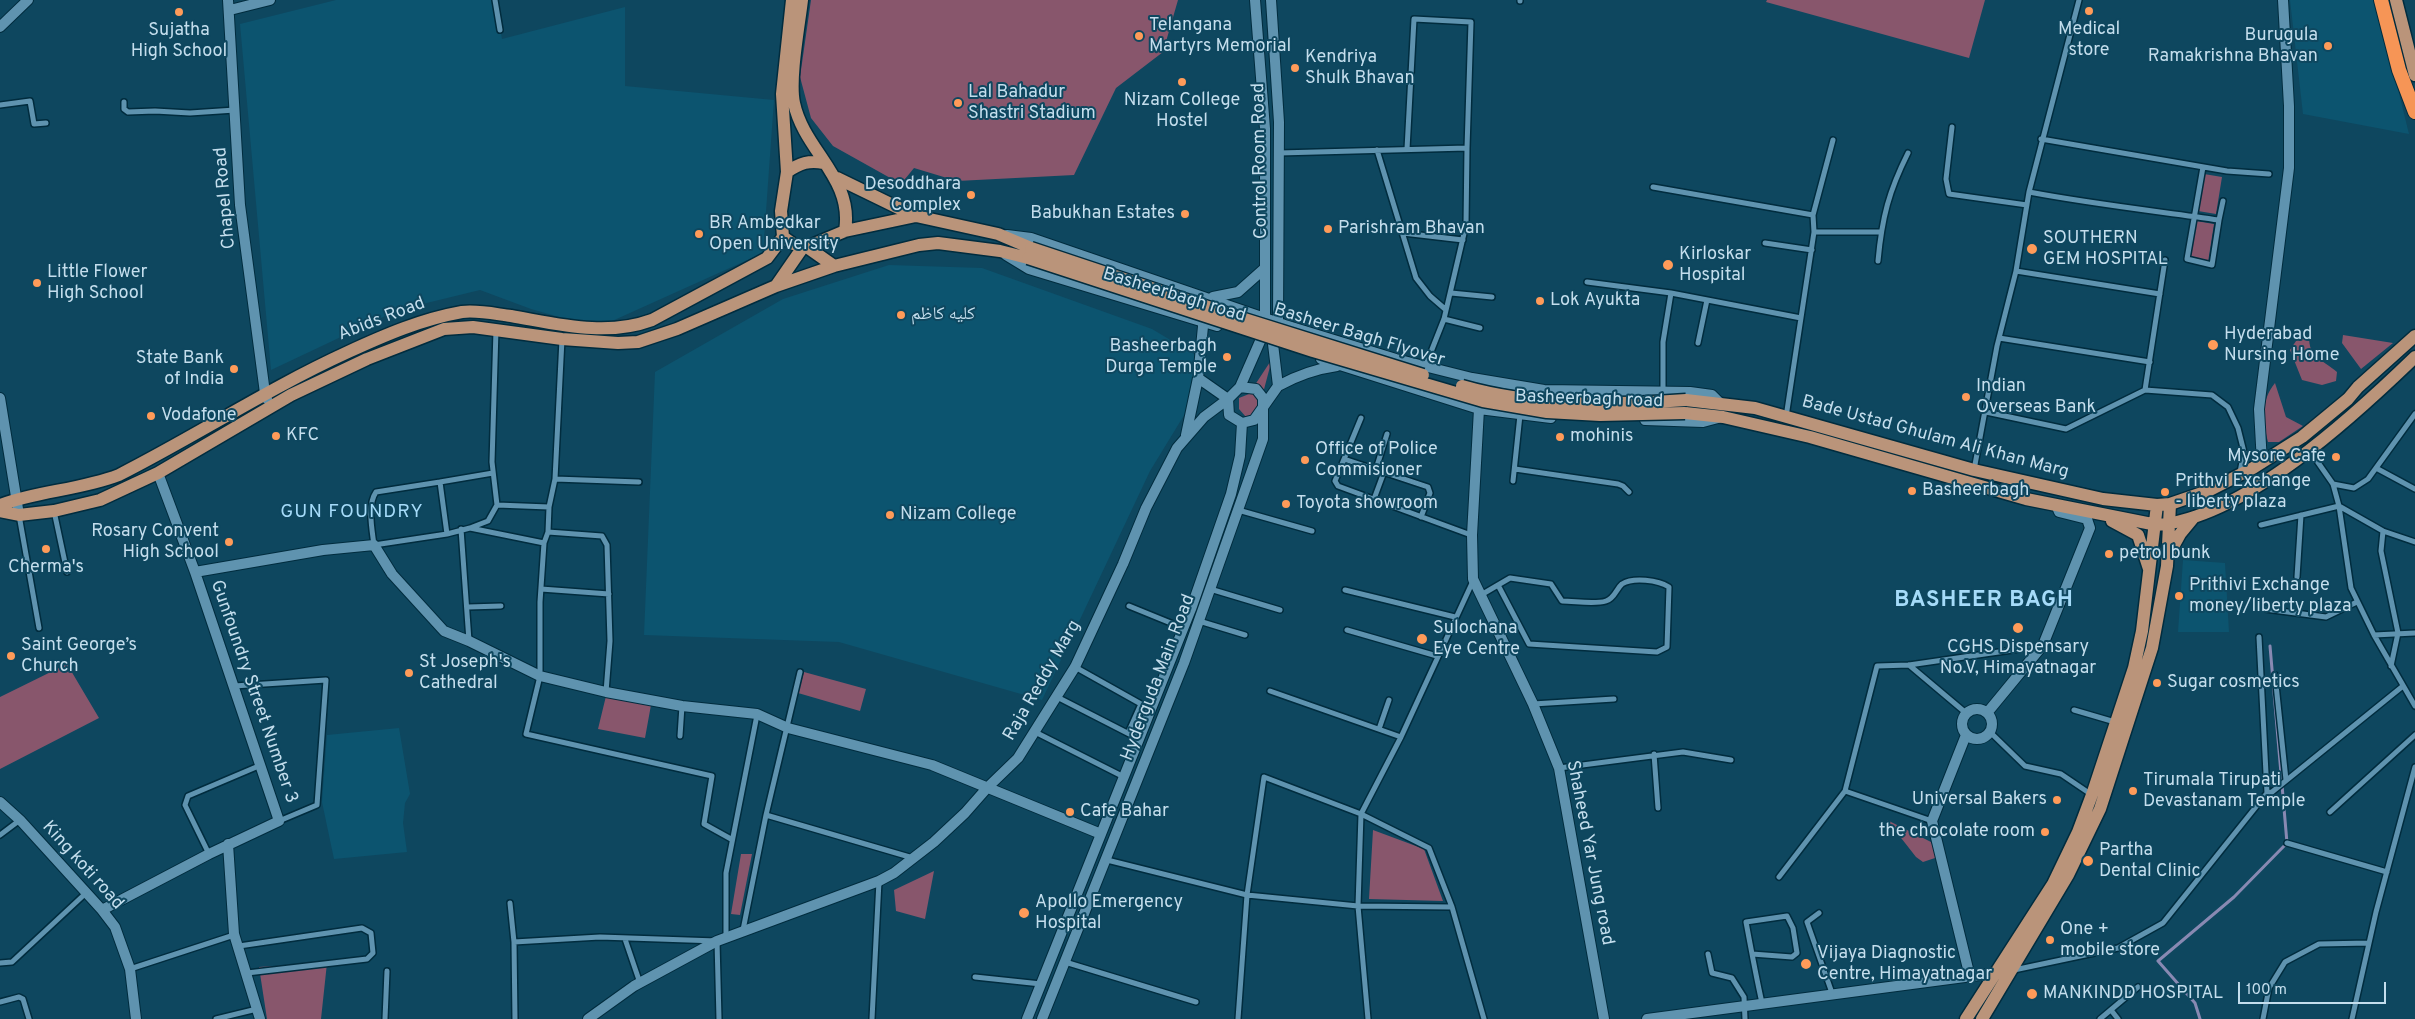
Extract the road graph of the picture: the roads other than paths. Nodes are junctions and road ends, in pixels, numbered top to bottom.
1 (28, 0) edge
2 (270, 0) edge
3 (495, 0) edge
4 (792, 0) edge
5 (802, 0) edge
6 (1255, 0) edge
7 (1271, 0) edge
8 (2079, 0) edge
9 (2283, 0) edge
10 (2381, 0) edge
11 (2396, 0) edge
12 (2404, 0) edge
13 (229, 5) edge
14 (0, 27) edge
15 (500, 30) dead end
16 (2415, 44) edge
17 (2415, 75) edge
18 (124, 102) dead end
19 (0, 105) edge
20 (236, 110) junction
21 (2415, 112) edge
22 (46, 123) dead end
23 (1952, 127) dead end
24 (2041, 139) junction
25 (1833, 140) dead end
26 (1467, 148) junction
27 (1406, 149) junction
28 (1377, 150) junction
29 (1279, 152) junction
30 (1908, 152) dead end
31 (824, 164) junction
32 (2203, 167) junction
33 (788, 172) junction
34 (2269, 174) dead end
35 (836, 178) junction
36 (1652, 187) dead end
37 (2029, 192) junction
38 (2223, 201) dead end
39 (2027, 205) junction
40 (1813, 215) junction
41 (916, 216) junction
42 (2194, 216) junction
43 (2219, 220) junction
44 (845, 232) junction
45 (1814, 232) junction
46 (1880, 232) junction
47 (1403, 233) junction
48 (998, 234) junction
49 (783, 238) junction
50 (1463, 240) junction
51 (1765, 243) dead end
52 (805, 247) junction
53 (1812, 250) junction
54 (1000, 251) junction
55 (1029, 253) junction
56 (2164, 260) dead end
57 (1878, 261) dead end
58 (834, 266) junction
59 (1265, 268) junction
60 (2016, 271) junction
61 (1588, 282) dead end
62 (776, 286) junction
63 (1451, 293) junction
64 (1671, 293) junction
65 (2160, 294) junction
66 (1492, 297) dead end
67 (1210, 298) junction
68 (1707, 300) junction
69 (1446, 309) junction
70 (1265, 318) junction
71 (1801, 318) junction
72 (1444, 319) junction
73 (1202, 322) junction
74 (1278, 322) junction
75 (1480, 328) dead end
76 (496, 330) junction
77 (2415, 336) edge
78 (1999, 338) junction
79 (562, 339) junction
80 (1261, 339) junction
81 (1698, 343) dead end
82 (1274, 344) junction
83 (2415, 357) edge
84 (2150, 362) junction
85 (1339, 365) junction
86 (1425, 367) junction
87 (1198, 378) junction
88 (1278, 386) junction
89 (1240, 387) junction
90 (2145, 390) junction
91 (1663, 392) junction
92 (265, 393) junction
93 (0, 398) edge
94 (1228, 399) junction
95 (1721, 404) junction
96 (271, 406) junction
97 (1264, 408) junction
98 (1479, 409) junction
99 (1986, 412) junction
100 (1520, 415) junction
101 (1786, 416) junction
102 (2415, 416) edge
103 (1724, 417) junction
104 (1361, 418) dead end
105 (1242, 424) junction
106 (1387, 434) dead end
107 (1186, 436) junction
108 (2310, 451) junction
109 (1344, 459) junction
110 (2262, 463) junction
111 (2376, 468) junction
112 (1376, 469) junction
113 (1515, 469) junction
114 (1974, 470) junction
115 (1384, 472) junction
116 (158, 473) junction
117 (493, 473) junction
118 (2239, 475) junction
119 (555, 480) junction
120 (440, 482) junction
121 (639, 482) dead end
122 (1514, 482) dead end
123 (2333, 484) junction
124 (2415, 489) edge
125 (1630, 492) dead end
126 (17, 499) junction
127 (1374, 499) junction
128 (0, 505) edge
129 (497, 505) junction
130 (2164, 505) junction
131 (549, 506) junction
132 (2058, 506) junction
133 (2339, 506) junction
134 (1237, 510) junction
135 (0, 511) edge
136 (54, 511) junction
137 (2098, 514) junction
138 (19, 515) junction
139 (2301, 515) junction
140 (1421, 517) junction
141 (2194, 517) junction
142 (2163, 525) junction
143 (2261, 525) dead end
144 (470, 528) junction
145 (461, 529) junction
146 (1312, 531) dead end
147 (2383, 531) junction
148 (548, 532) junction
149 (447, 534) junction
150 (1472, 535) junction
151 (2415, 542) edge
152 (544, 543) junction
153 (374, 545) junction
154 (2167, 558) junction
155 (67, 572) dead end
156 (195, 572) junction
157 (2150, 573) junction
158 (2297, 577) dead end
159 (1473, 579) junction
160 (1498, 585) junction
161 (1210, 588) junction
162 (541, 589) junction
163 (1345, 590) dead end
164 (609, 594) junction
165 (1481, 595) junction
166 (2357, 602) junction
167 (501, 606) dead end
168 (1129, 606) dead end
169 (468, 607) junction
170 (2265, 609) dead end
171 (1280, 610) dead end
172 (1456, 617) junction
173 (1199, 620) junction
174 (39, 628) dead end
175 (1184, 628) junction
176 (1347, 630) dead end
177 (2398, 633) junction
178 (2415, 633) edge
179 (1245, 635) dead end
180 (2374, 635) junction
181 (2259, 637) dead end
182 (469, 641) junction
183 (2043, 646) junction
184 (1438, 656) junction
185 (1909, 665) junction
186 (2391, 666) junction
187 (1074, 667) junction
188 (800, 672) dead end
189 (540, 676) junction
190 (2275, 676) dead end
191 (234, 686) junction
192 (2403, 686) junction
193 (1270, 691) dead end
194 (606, 692) junction
195 (1057, 697) junction
196 (1614, 699) dead end
197 (1389, 700) dead end
198 (1533, 704) junction
199 (682, 706) junction
200 (2415, 706) edge
201 (2074, 710) dead end
202 (1966, 713) junction
203 (1987, 713) junction
204 (757, 714) junction
205 (2116, 722) junction
206 (788, 728) junction
207 (1379, 729) junction
208 (1034, 732) junction
209 (1990, 732) junction
210 (1128, 733) junction
211 (1966, 735) junction
212 (2415, 735) edge
213 (680, 736) dead end
214 (1401, 737) junction
215 (1140, 739) junction
216 (1654, 754) junction
217 (1731, 760) dead end
218 (261, 765) junction
219 (1558, 768) junction
220 (2415, 768) edge
221 (1124, 778) junction
222 (2286, 780) junction
223 (987, 788) junction
224 (1845, 791) junction
225 (2270, 793) junction
226 (2092, 795) junction
227 (0, 802) edge
228 (1658, 808) dead end
229 (2330, 812) dead end
230 (1361, 814) junction
231 (766, 815) junction
232 (20, 820) junction
233 (280, 821) junction
234 (1932, 821) junction
235 (1101, 834) junction
236 (0, 835) edge
237 (731, 839) junction
238 (2288, 842) dead end
239 (228, 844) junction
240 (209, 854) junction
241 (913, 858) junction
242 (1107, 860) junction
243 (2387, 872) junction
244 (1779, 877) dead end
245 (879, 881) junction
246 (86, 892) junction
247 (1247, 895) junction
248 (510, 903) dead end
249 (1358, 906) junction
250 (1452, 907) junction
251 (102, 910) junction
252 (1818, 913) dead end
253 (743, 930) junction
254 (234, 935) junction
255 (722, 938) junction
256 (625, 939) junction
257 (514, 942) junction
258 (2369, 943) junction
259 (239, 946) junction
260 (1708, 954) dead end
261 (1752, 954) junction
262 (1065, 962) junction
263 (0, 963) edge
264 (130, 970) junction
265 (2011, 970) junction
266 (387, 971) dead end
267 (247, 973) junction
268 (1995, 973) junction
269 (975, 977) dead end
270 (1970, 977) junction
271 (640, 983) junction
272 (1041, 984) junction
273 (2138, 987) dead end
274 (1832, 993) junction
275 (0, 1002) edge
276 (1196, 1002) dead end
277 (1762, 1003) junction
278 (1744, 1005) junction
279 (2111, 1010) junction
280 (259, 1014) edge
281 (29, 1019) edge
282 (136, 1019) edge
283 (216, 1019) edge
284 (385, 1019) edge
285 (515, 1019) edge
286 (588, 1019) edge
287 (719, 1019) edge
288 (872, 1019) edge
289 (1028, 1019) edge
290 (1042, 1019) edge
291 (1238, 1019) edge
292 (1368, 1019) edge
293 (1484, 1019) edge
294 (1604, 1019) edge
295 (1646, 1019) edge
296 (1745, 1019) edge
297 (1966, 1019) edge
298 (1982, 1019) edge
299 (2100, 1019) edge
300 (2118, 1019) edge
301 (2262, 1019) edge
302 (2352, 1019) edge

1 - 14 street
2 - 13 street
3 - 15 street
4 - 33 main road
5 - 31 main road
6 - 59 street, Control Room Road
7 - 29 street, Control Room Road
8 - 24 street
9 - 110 street
10 - 21 highway
11 - 17 main road
12 - 16 main road
13 - 20 street, Chapel Road
18 - 20 street
19 - 22 street
20 - 92 street, Chapel Road
23 - 39 street
24 - 32 street
24 - 37 street
25 - 40 street
26 - 27 street
26 - 27 street
26 - 50 street
27 - 28 street
28 - 29 street
28 - 47 street
29 - 74 street, Control Room Road
30 - 46 street
31 - 33 main road
31 - 35 main road
32 - 34 street
32 - 42 street
33 - 49 main road
35 - 41 main road
35 - 44 main road
36 - 40 street
37 - 39 street
37 - 42 street
38 - 43 street
39 - 60 street
40 - 45 street
41 - 44 main road
41 - 48 main road, Basheer Bagh Flyover
42 - 43 street
42 - 43 street
44 - 52 main road
45 - 46 street
45 - 53 street
46 - 57 street
47 - 50 street
47 - 69 street
48 - 55 main road, Basheer Bagh Flyover
48 - 67 street, Basheerbagh road
49 - 52 main road
49 - 92 main road, Abids Road
50 - 63 street
51 - 53 street
52 - 58 main road
52 - 62 main road
53 - 71 street
54 - 55 main road, Basheer Bagh Flyover
54 - 58 main road, Basheer Bagh Flyover
54 - 73 street, Basheerbagh road
55 - 95 main road, Basheer Bagh Flyover, bridge
55 - 103 main road, Basheer Bagh Flyover, bridge
56 - 65 street
58 - 62 main road, Basheer Bagh Flyover
59 - 67 street
59 - 70 street, Control Room Road
60 - 65 street
60 - 78 street
61 - 64 street
62 - 79 main road, Basheer Bagh Flyover
63 - 66 street
63 - 69 street
64 - 68 street
64 - 91 street
65 - 84 street
67 - 70 street, Basheerbagh road
67 - 73 street
68 - 71 street
68 - 81 street
69 - 72 street
70 - 74 street, Basheerbagh road
70 - 80 street, Raja Reddy Marg
71 - 101 street
72 - 75 street
72 - 86 street
73 - 80 street, Basheerbagh road
73 - 87 street
74 - 82 street, Control Room Road
74 - 86 street, Basheerbagh road
76 - 79 main road, Basheer Bagh Flyover
76 - 96 main road, Basheer Bagh Flyover
76 - 117 street
77 - 110 main road, Bade Ustad Ghulam Ali Khan Marg
78 - 84 street
78 - 99 street
79 - 119 street
80 - 82 street, Basheerbagh road
80 - 89 street, Raja Reddy Marg
82 - 85 street, Basheerbagh road
82 - 88 street
83 - 108 main road, Bade Ustad Ghulam Ali Khan Marg
84 - 90 street
85 - 88 street
85 - 98 street, Basheerbagh road
86 - 91 street, Basheerbagh road
87 - 94 street
87 - 107 street
88 - 97 street
89 - 94 street, Raja Reddy Marg
89 - 97 street
90 - 99 street
90 - 118 street
91 - 95 street, Basheerbagh road
92 - 96 street, Chapel Road
92 - 126 main road, Abids Road
93 - 126 street
94 - 105 street
94 - 107 street, Raja Reddy Marg
95 - 101 main road, Bade Ustad Ghulam Ali Khan Marg
96 - 116 main road, Basheer Bagh Flyover
97 - 105 street
97 - 134 street, Hyderguda Main Road
98 - 100 street, Basheerbagh road
98 - 150 street, Shaheed Yar Jung road
99 - 114 street
100 - 103 street, Basheerbagh road
100 - 113 street
101 - 114 main road, Bade Ustad Ghulam Ali Khan Marg
102 - 111 street
103 - 132 main road, Bade Ustad Ghulam Ali Khan Marg
104 - 109 street
105 - 175 street, Hyderguda Main Road
106 - 112 street
107 - 187 street, Raja Reddy Marg
108 - 123 street
108 - 141 main road, Bade Ustad Ghulam Ali Khan Marg
109 - 112 street
109 - 127 street
110 - 118 main road, Bade Ustad Ghulam Ali Khan Marg
111 - 123 street
111 - 124 street
112 - 115 street
113 - 122 street
113 - 125 street
114 - 130 main road, Bade Ustad Ghulam Ali Khan Marg
115 - 127 street
115 - 140 street
116 - 136 main road, Basheer Bagh Flyover
116 - 156 street, Gunfoundry Street Number 3
117 - 120 street
117 - 129 street
118 - 130 main road, Bade Ustad Ghulam Ali Khan Marg
119 - 121 street
119 - 131 street
120 - 149 street
120 - 153 street
123 - 133 street
126 - 128 main road, Abids Road
126 - 138 street
127 - 140 street
129 - 131 street
129 - 144 street
130 - 142 main road
131 - 148 street
132 - 137 main road, Bade Ustad Ghulam Ali Khan Marg
132 - 183 street
133 - 139 street
133 - 147 street
133 - 166 street
134 - 146 street
134 - 161 street, Hyderguda Main Road
135 - 138 main road, Basheer Bagh Flyover
136 - 138 main road, Basheer Bagh Flyover
136 - 155 street
137 - 142 main road, Bade Ustad Ghulam Ali Khan Marg
137 - 157 main road
138 - 174 street
139 - 143 street
139 - 158 street
140 - 150 street
141 - 142 main road, Bade Ustad Ghulam Ali Khan Marg
141 - 154 main road
142 - 154 main road
142 - 157 main road
144 - 145 street
144 - 152 street
145 - 149 street
145 - 169 street
147 - 151 street
147 - 177 street
148 - 152 street
148 - 164 street
149 - 153 street
150 - 159 street, Shaheed Yar Jung road
152 - 162 street
153 - 156 street
153 - 182 street
154 - 265 main road
156 - 191 street, Gunfoundry Street Number 3
157 - 205 main road
159 - 165 street, Shaheed Yar Jung road
159 - 172 street
160 - 160 street
160 - 165 street
161 - 171 street
161 - 173 street, Hyderguda Main Road
162 - 164 street
162 - 189 street
163 - 172 street
164 - 194 street
165 - 198 street, Shaheed Yar Jung road
166 - 170 street
166 - 180 street
167 - 169 street
168 - 175 street
169 - 182 street
172 - 184 street
173 - 179 street
173 - 242 street, Hyderguda Main Road
175 - 215 street, Hyderguda Main Road
176 - 184 street
177 - 178 street
177 - 180 street
177 - 186 street
180 - 186 street
181 - 225 street
182 - 189 street
183 - 185 street
183 - 203 street
184 - 214 street
185 - 202 street
185 - 224 street
186 - 192 street
187 - 195 street, Raja Reddy Marg
187 - 210 street
188 - 206 street
189 - 194 street
189 - 237 street
190 - 222 street
191 - 218 street, Gunfoundry Street Number 3
191 - 233 street
192 - 200 street
192 - 222 street
193 - 207 street
194 - 199 street
195 - 208 street, Raja Reddy Marg
195 - 210 street
196 - 198 street
197 - 207 street
198 - 219 street, Shaheed Yar Jung road
199 - 204 street
199 - 213 street
201 - 205 street
202 - 203 street
202 - 211 street
203 - 209 street
204 - 206 street
204 - 237 street
205 - 226 main road
206 - 223 street
206 - 231 street
207 - 214 street
208 - 221 street
208 - 223 street, Raja Reddy Marg
209 - 211 street
209 - 226 street
210 - 215 street
211 - 234 street
212 - 229 street
214 - 230 street
215 - 221 street, Hyderguda Main Road
216 - 217 street
216 - 219 street
216 - 228 street
218 - 233 street, Gunfoundry Street Number 3
218 - 240 street
219 - 294 street, Shaheed Yar Jung road
220 - 243 street
221 - 235 street, Hyderguda Main Road
222 - 225 street
223 - 235 street
223 - 241 street, Raja Reddy Marg
224 - 234 street
224 - 244 street
225 - 265 street
226 - 268 main road
227 - 232 street, King koti road
230 - 247 street
230 - 249 street
230 - 250 street
231 - 241 street
231 - 253 street
232 - 236 street
232 - 246 street, King koti road
233 - 239 street, Gunfoundry Street Number 3
234 - 270 street
235 - 272 street, Hyderguda Main Road
237 - 255 street
238 - 243 street
239 - 240 street, Gunfoundry Street Number 3
239 - 254 street
240 - 251 street, Gunfoundry Street Number 3
241 - 245 street, Raja Reddy Marg
242 - 247 street
242 - 262 street, Hyderguda Main Road
243 - 258 street
245 - 253 street, Raja Reddy Marg
245 - 288 street
246 - 251 street, King koti road
246 - 263 street
247 - 249 street
247 - 291 street
248 - 257 street
249 - 250 street
249 - 292 street
250 - 293 street
251 - 264 street, King koti road
252 - 274 street
253 - 255 street, Raja Reddy Marg
254 - 259 street
254 - 264 street
255 - 256 street
255 - 271 street, Raja Reddy Marg
255 - 287 street
256 - 257 street
256 - 271 street
257 - 285 street
258 - 301 street
258 - 302 street
259 - 267 street
259 - 267 street
260 - 278 street
261 - 261 street
261 - 277 street
262 - 276 street
262 - 290 street, Hyderguda Main Road
264 - 282 street, King koti road
265 - 268 main road
265 - 298 main road
266 - 284 street
267 - 280 street
268 - 270 street
268 - 297 main road
269 - 272 street
270 - 274 street
271 - 286 street, Raja Reddy Marg
272 - 289 street, Hyderguda Main Road
273 - 279 street
274 - 277 street
275 - 281 street
277 - 278 street
278 - 295 street
278 - 296 street
279 - 299 street
279 - 300 street
280 - 283 street

